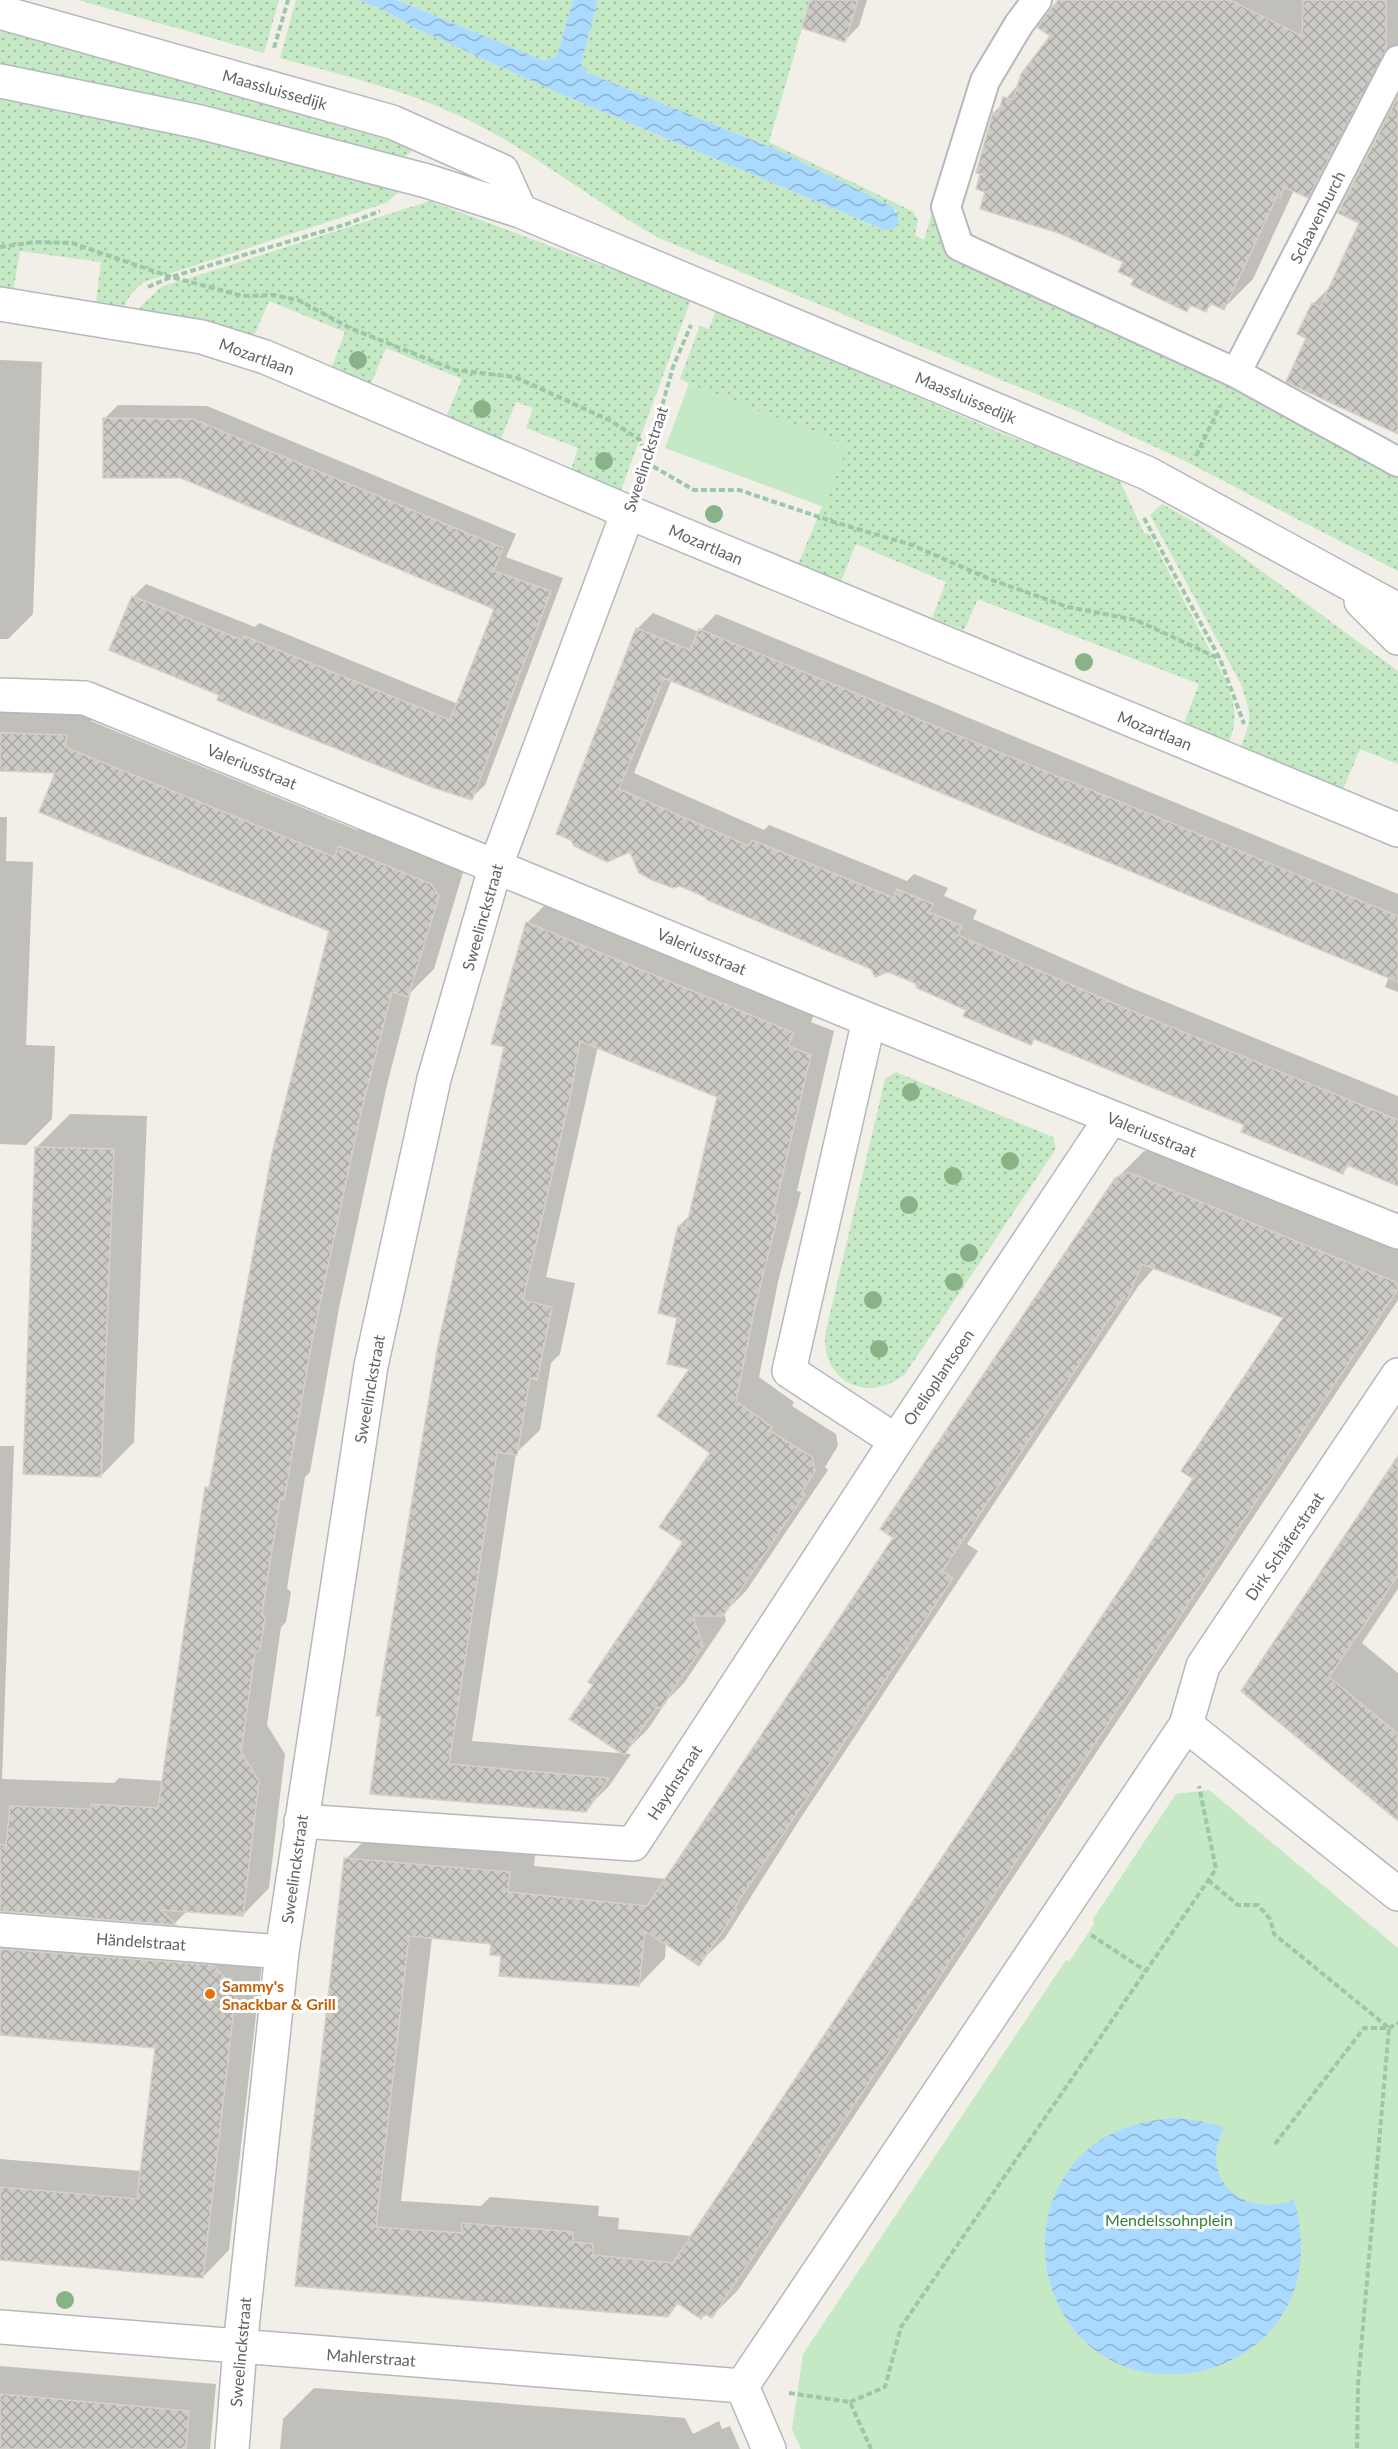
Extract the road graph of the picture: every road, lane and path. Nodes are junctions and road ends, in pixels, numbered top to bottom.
1 (288, 0) edge
2 (1037, 0) edge
3 (0, 12) edge
4 (272, 53) dead end
5 (1398, 60) edge
6 (0, 81) edge
7 (427, 181) junction
8 (520, 211) junction
9 (0, 247) edge
10 (171, 277) junction
11 (0, 304) edge
12 (124, 322) junction
13 (673, 367) dead end
14 (1236, 373) junction
15 (1398, 462) edge
16 (647, 463) junction
17 (1147, 473) junction
18 (1180, 489) junction
19 (628, 512) junction
20 (1339, 579) junction
21 (1398, 610) edge
22 (1398, 638) edge
23 (1220, 659) junction
24 (0, 695) edge
25 (1230, 761) junction
26 (1398, 830) edge
27 (496, 865) junction
28 (869, 1020) junction
29 (1111, 1118) junction
30 (1398, 1232) edge
31 (1398, 1375) edge
32 (896, 1440) junction
33 (1186, 1725) junction
34 (301, 1821) junction
35 (1209, 1880) junction
36 (1398, 1894) edge
37 (1058, 1916) junction
38 (0, 1930) edge
39 (282, 1952) junction
40 (1146, 1971) junction
41 (1398, 2023) edge
42 (1389, 2028) junction
43 (1275, 2144) dead end
44 (0, 2327) edge
45 (240, 2347) junction
46 (742, 2386) junction
47 (850, 2402) junction
48 (232, 2449) edge
49 (769, 2449) edge
50 (871, 2449) edge
51 (1357, 2449) edge

1 - 4 path
2 - 14 street
3 - 8 street, Maassluissedijk
5 - 14 street, Sclaavenburch
6 - 7 street, Maassluissedijk
7 - 8 street, Maassluissedijk
7 - 10 path
8 - 17 street, Maassluissedijk
9 - 10 path
10 - 12 path
10 - 16 path
11 - 12 street, Mozartlaan
12 - 19 street, Mozartlaan
13 - 16 path, Sweelinckstraat
14 - 15 street
14 - 18 path
16 - 19 path, Sweelinckstraat
16 - 23 path
17 - 18 street, Maassluissedijk
17 - 23 path
18 - 20 street, Maassluissedijk
19 - 25 street, Mozartlaan
19 - 27 street, Sweelinckstraat
20 - 21 street, Maassluissedijk
20 - 22 street
23 - 25 path
24 - 27 street, Valeriusstraat
25 - 26 street, Mozartlaan
27 - 28 street, Valeriusstraat
27 - 34 street, Sweelinckstraat
28 - 29 street, Valeriusstraat
28 - 32 street, Orelioplantsoen
29 - 30 street, Valeriusstraat
29 - 32 street, Orelioplantsoen
31 - 33 street, Dirk Schäferstraat
32 - 34 street, Haydnstraat
33 - 35 path
33 - 36 street
33 - 37 street
34 - 39 street, Sweelinckstraat
35 - 40 path
35 - 42 path
37 - 40 path
37 - 46 street
38 - 39 street, Händelstraat
39 - 45 street, Sweelinckstraat
40 - 47 path
41 - 42 path
42 - 43 path
42 - 51 path
44 - 45 street, Mahlerstraat
45 - 46 street, Mahlerstraat
45 - 48 street, Sweelinckstraat
46 - 47 path
46 - 49 street
47 - 50 path

